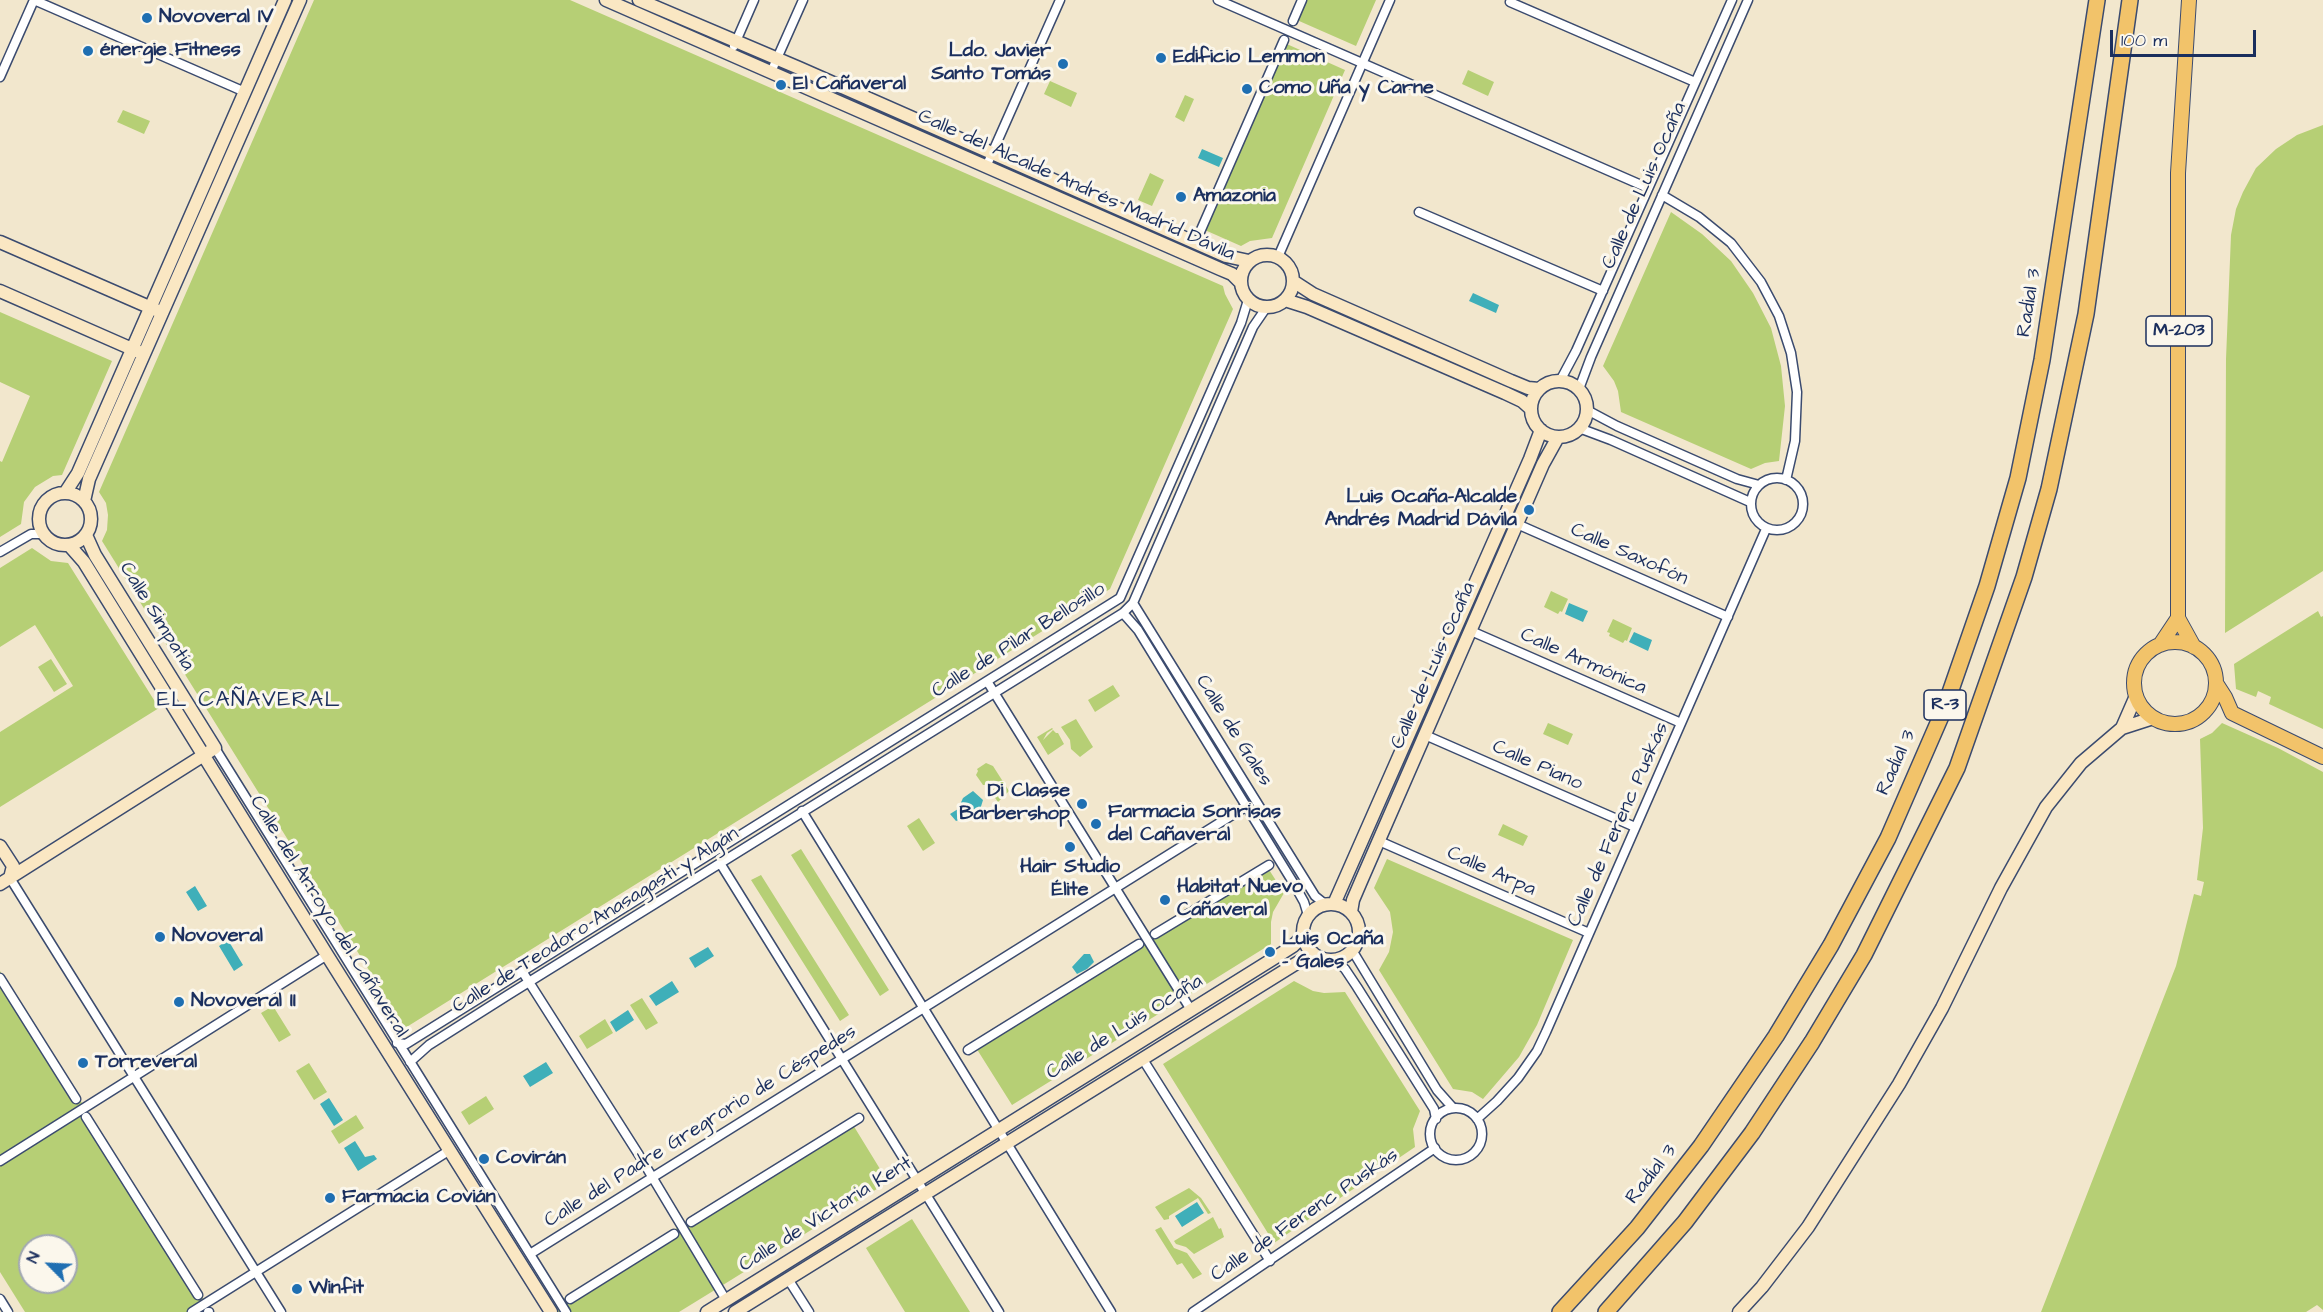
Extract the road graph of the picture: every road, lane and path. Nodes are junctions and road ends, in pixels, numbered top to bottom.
1 (34, 0) edge
2 (285, 0) edge
3 (300, 0) edge
4 (606, 0) edge
5 (639, 0) edge
6 (754, 0) edge
7 (803, 0) edge
8 (1060, 0) edge
9 (1218, 0) edge
10 (1302, 0) edge
11 (1390, 0) edge
12 (1732, 0) edge
13 (1748, 0) edge
14 (2097, 0) edge
15 (2130, 0) edge
16 (2189, 0) edge
17 (2194, 0) edge
18 (1510, 2) dead end
19 (1293, 21) dead end
20 (1284, 40) dead end
21 (736, 41) junction
22 (2187, 44) junction
23 (731, 54) junction
24 (777, 59) junction
25 (1363, 63) junction
26 (771, 72) junction
27 (0, 77) edge
28 (1695, 82) junction
29 (245, 92) junction
30 (992, 153) junction
31 (986, 167) junction
32 (1648, 188) junction
33 (1662, 195) junction
34 (1419, 212) dead end
35 (1200, 232) dead end
36 (0, 242) edge
37 (1278, 257) junction
38 (1250, 261) junction
39 (1293, 281) junction
40 (1240, 282) junction
41 (0, 291) edge
42 (1603, 291) junction
43 (1248, 300) junction
44 (1285, 300) junction
45 (150, 308) junction
46 (1266, 308) junction
47 (163, 313) junction
48 (139, 351) junction
49 (1560, 381) junction
50 (1539, 389) junction
51 (1579, 389) junction
52 (1531, 409) junction
53 (1587, 410) junction
54 (1579, 428) junction
55 (1541, 430) junction
56 (1558, 437) junction
57 (1786, 480) junction
58 (1759, 485) junction
59 (65, 493) junction
60 (84, 501) junction
61 (1750, 502) junction
62 (1517, 524) junction
63 (1766, 529) junction
64 (43, 534) junction
65 (86, 535) junction
66 (69, 545) junction
67 (0, 552) edge
68 (1132, 603) junction
69 (1123, 613) junction
70 (1728, 617) junction
71 (2178, 618) junction
72 (1471, 631) junction
73 (2160, 645) junction
74 (2194, 647) junction
75 (987, 681) junction
76 (2216, 683) junction
77 (994, 693) junction
78 (2136, 696) junction
79 (2232, 712) junction
80 (2201, 715) junction
81 (2153, 718) junction
82 (1681, 723) junction
83 (2122, 728) junction
84 (1425, 735) junction
85 (215, 748) junction
86 (204, 755) junction
87 (2323, 757) edge
88 (1245, 807) junction
89 (802, 811) junction
90 (753, 827) joint
91 (1635, 827) junction
92 (1379, 841) junction
93 (0, 846) edge
94 (720, 863) junction
95 (1269, 865) dead end
96 (5, 881) edge
97 (1115, 888) junction
98 (1330, 904) junction
99 (1351, 912) junction
100 (1308, 915) junction
101 (1589, 933) junction
102 (1155, 934) dead end
103 (1303, 936) junction
104 (1139, 944) dead end
105 (1352, 950) junction
106 (1313, 953) junction
107 (327, 955) junction
108 (1335, 960) junction
109 (522, 970) junction
110 (0, 978) edge
111 (529, 982) junction
112 (922, 1007) junction
113 (1191, 1010) junction
114 (398, 1042) junction
115 (968, 1050) dead end
116 (841, 1058) junction
117 (1143, 1058) junction
118 (410, 1062) junction
119 (134, 1077) junction
120 (76, 1100) dead end
121 (1453, 1108) junction
122 (86, 1117) dead end
123 (859, 1118) dead end
124 (1436, 1119) junction
125 (1477, 1119) junction
126 (999, 1130) junction
127 (1006, 1143) junction
128 (1435, 1148) junction
129 (450, 1150) junction
130 (966, 1150) joint
131 (0, 1161) edge
132 (974, 1163) joint
133 (652, 1178) junction
134 (918, 1181) junction
135 (925, 1193) junction
136 (691, 1222) dead end
137 (674, 1234) dead end
138 (530, 1254) junction
139 (1270, 1261) junction
140 (256, 1272) junction
141 (788, 1279) junction
142 (198, 1295) dead end
143 (0, 1299) edge
144 (570, 1299) dead end
145 (726, 1300) junction
146 (8, 1312) edge
147 (192, 1312) edge
148 (281, 1312) edge
149 (551, 1312) edge
150 (566, 1312) edge
151 (707, 1312) edge
152 (735, 1312) edge
153 (809, 1312) edge
154 (999, 1312) edge
155 (1111, 1312) edge
156 (1193, 1312) edge
157 (1560, 1312) edge
158 (1606, 1312) edge
159 (1739, 1312) edge

1 - 27 street
1 - 29 street
2 - 29 main road
3 - 47 main road
4 - 23 main road, Calle del Alcalde Andrés Madrid Dávila
5 - 21 main road, Calle del Alcalde Andrés Madrid Dávila
6 - 21 street
7 - 24 street
8 - 30 street
9 - 25 street
10 - 19 street
11 - 25 street
12 - 28 street, Calle de Luis Ocaña
13 - 33 street, Calle de Luis Ocaña
14 - 157 highway, Radial 3 / R-3
15 - 158 highway, R-3
16 - 22 main road, M-203
17 - 22 main road, M-203
18 - 28 street
20 - 35 street
21 - 23 street
21 - 24 main road, Calle del Alcalde Andrés Madrid Dávila
22 - 71 main road, M-203
23 - 26 main road, Calle del Alcalde Andrés Madrid Dávila
24 - 26 street
24 - 30 main road, Calle del Alcalde Andrés Madrid Dávila
25 - 32 street
25 - 37 street
26 - 31 main road, Calle del Alcalde Andrés Madrid Dávila
28 - 32 street, Calle de Luis Ocaña
29 - 45 main road
30 - 31 street
30 - 38 main road, Calle del Alcalde Andrés Madrid Dávila
31 - 40 main road, Calle del Alcalde Andrés Madrid Dávila
32 - 42 street, Calle de Luis Ocaña
33 - 51 street, Calle de Luis Ocaña
33 - 57 street
34 - 42 street
36 - 45 main road
37 - 38 main road
37 - 39 main road
38 - 40 main road
39 - 44 main road
39 - 50 main road
40 - 43 main road
41 - 48 main road
42 - 49 street, Calle de Luis Ocaña
43 - 46 main road
43 - 75 street, Calle de Pilar Bellosillo
44 - 46 main road
44 - 52 main road
45 - 47 main road
45 - 48 main road
46 - 68 street, Calle de Pilar Bellosillo
47 - 48 main road
48 - 59 main road
48 - 60 main road
49 - 50 main road
49 - 51 main road
50 - 52 main road
51 - 53 main road
52 - 55 main road
53 - 54 main road
53 - 58 street
54 - 56 main road
54 - 61 street
55 - 56 main road
55 - 98 main road, Calle de Luis Ocaña
56 - 62 main road, Calle de Luis Ocaña
57 - 58 street
57 - 63 street
58 - 61 street
59 - 60 main road
59 - 64 main road
60 - 65 main road
61 - 63 street
62 - 70 street, Calle Saxofón
62 - 72 main road, Calle de Luis Ocaña
63 - 70 street, Calle de Ferenc Puskás
64 - 66 main road
64 - 67 street
65 - 66 main road
65 - 85 main road, Calle Simpatía
66 - 86 main road, Calle del Arroyo del Cañaveral
68 - 69 street, Calle de Pilar Bellosillo
68 - 98 street, Calle de Gales
69 - 77 street, Calle de Pilar Bellosillo
69 - 88 street, Calle de Gales
70 - 82 street, Calle de Ferenc Puskás
71 - 73 main road
71 - 74 main road, M-203
72 - 82 street, Calle Armónica
72 - 84 main road, Calle de Luis Ocaña
73 - 74 main road
73 - 78 main road
74 - 76 main road
75 - 77 street
75 - 90 street, Calle de Pilar Bellosillo
76 - 79 main road
76 - 80 main road
77 - 89 street, Calle de Pilar Bellosillo
77 - 97 street
78 - 81 main road
78 - 83 main road
79 - 80 main road
79 - 87 main road
80 - 81 main road
81 - 83 main road
82 - 91 street, Calle de Ferenc Puskás
83 - 159 main road
84 - 91 street, Calle Piano
84 - 92 main road, Calle de Luis Ocaña
85 - 86 main road
85 - 114 street, Calle del Arroyo del Cañaveral
86 - 96 main road
86 - 107 main road, Calle del Arroyo del Cañaveral
88 - 97 street, Calle del Padre Gregrorio de Céspedes
88 - 100 street, Calle de Gales
89 - 94 street, Calle de Teodoro Anasagasti y Algán
89 - 112 street
90 - 109 street, Calle de Teodoro Anasagasti y Algán
91 - 101 street, Calle de Ferenc Puskás
92 - 99 main road, Calle de Luis Ocaña
92 - 101 street, Calle Arpa
93 - 96 main road
94 - 111 street, Calle de Teodoro Anasagasti y Algán
94 - 116 street
95 - 102 street
96 - 119 street
97 - 112 street, Calle del Padre Gregrorio de Céspedes
97 - 113 street
98 - 99 main road
98 - 100 main road
99 - 105 main road
100 - 103 main road
101 - 125 street, Calle de Ferenc Puskás
103 - 106 main road
103 - 113 main road, Calle de Luis Ocaña
104 - 115 street
105 - 108 main road
105 - 121 street
106 - 108 main road
106 - 117 main road, Calle de Luis Ocaña
107 - 119 street
107 - 129 main road, Calle del Arroyo del Cañaveral
108 - 124 street
109 - 111 street
109 - 114 street, Calle de Teodoro Anasagasti y Algán
110 - 120 street
111 - 118 street, Calle de Teodoro Anasagasti y Algán
111 - 133 street
112 - 116 street, Calle del Padre Gregrorio de Céspedes
112 - 126 street
113 - 126 main road, Calle de Luis Ocaña
114 - 118 street, Calle del Arroyo del Cañaveral
116 - 133 street, Calle del Padre Gregrorio de Céspedes
116 - 134 street
117 - 127 main road, Calle de Luis Ocaña
117 - 139 street
118 - 138 street, Calle del Arroyo del Cañaveral
119 - 131 street
119 - 140 street
121 - 124 street
121 - 125 street
122 - 142 street
123 - 136 street
124 - 128 street
125 - 128 street
126 - 127 street
126 - 130 main road, Calle de Luis Ocaña
127 - 132 main road, Calle de Luis Ocaña
127 - 155 street
128 - 139 street, Calle de Ferenc Puskás
129 - 140 street
129 - 149 main road, Calle del Arroyo del Cañaveral
130 - 134 main road, Calle de Victoria Kent
132 - 135 main road, Calle de Victoria Kent
133 - 138 street, Calle del Padre Gregrorio de Céspedes
133 - 145 street
134 - 135 street
134 - 145 main road, Calle de Victoria Kent
135 - 141 main road, Calle de Victoria Kent
135 - 154 street
137 - 144 street
138 - 150 street, Calle del Arroyo del Cañaveral
139 - 156 street, Calle de Ferenc Puskás
140 - 147 street
140 - 148 street
141 - 152 main road, Calle de Victoria Kent
141 - 153 street
143 - 146 street
145 - 151 main road, Calle de Victoria Kent

